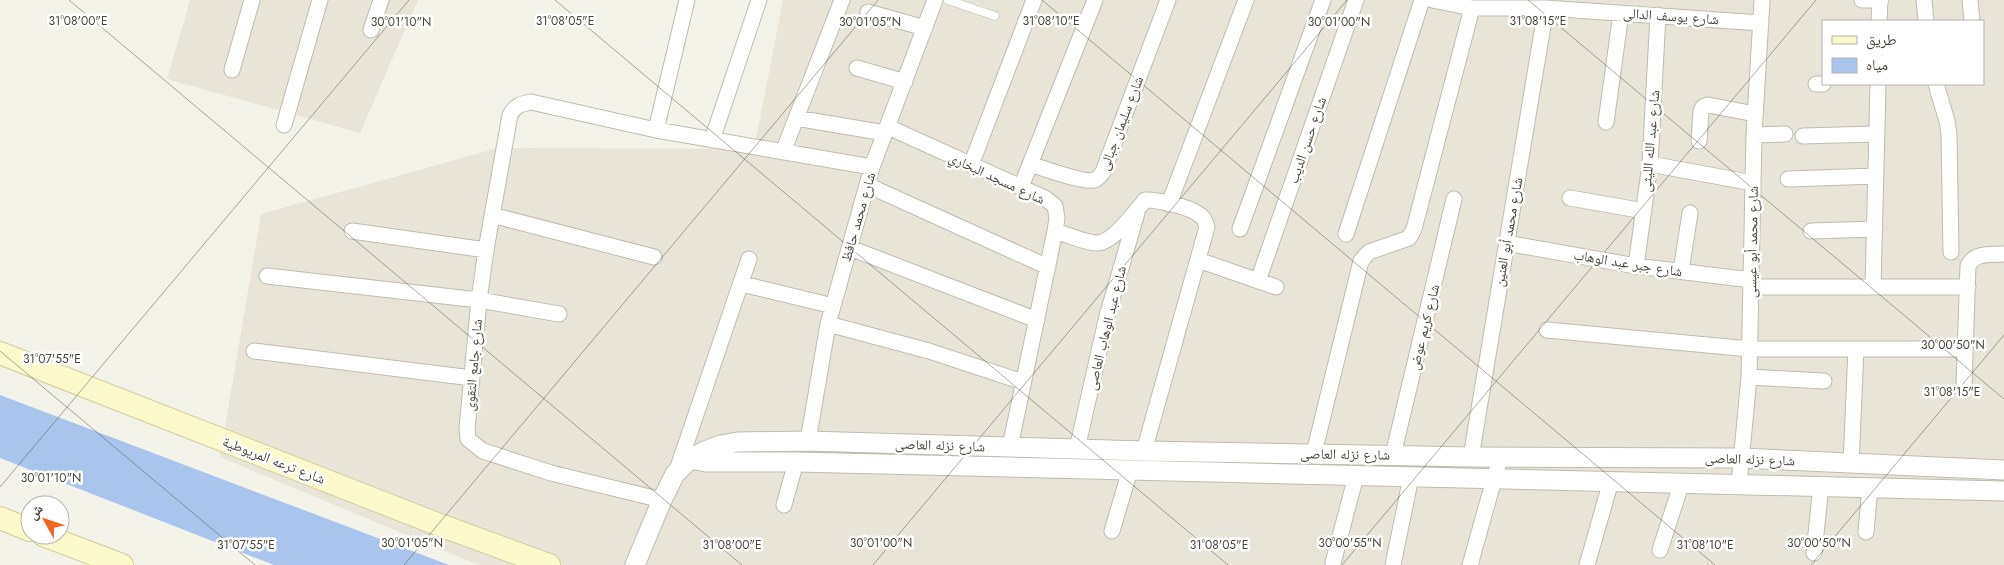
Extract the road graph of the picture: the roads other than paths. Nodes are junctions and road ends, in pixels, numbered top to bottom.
1 (252, 0) edge
2 (320, 0) edge
3 (381, 0) edge
4 (687, 0) edge
5 (759, 0) edge
6 (842, 0) edge
7 (935, 0) edge
8 (948, 0) edge
9 (1034, 0) edge
10 (1095, 0) edge
11 (1168, 0) edge
12 (1246, 0) edge
13 (1323, 0) edge
14 (1356, 0) edge
15 (1422, 0) edge
16 (1432, 0) edge
17 (1762, 0) edge
18 (1862, 0) edge
19 (1880, 0) edge
20 (1924, 0) edge
21 (1970, 0) edge
22 (1594, 6) edge
23 (1642, 7) edge
24 (1472, 8) junction
25 (1546, 8) junction
26 (868, 12) dead end
27 (1621, 13) junction
28 (1658, 15) junction
29 (995, 16) dead end
30 (1879, 20) edge
31 (1926, 20) edge
32 (1972, 20) edge
33 (1760, 22) junction
34 (925, 28) junction
35 (371, 30) dead end
36 (857, 68) dead end
37 (232, 70) dead end
38 (905, 82) junction
39 (1878, 85) edge
40 (1936, 85) edge
41 (1755, 114) junction
42 (796, 118) junction
43 (1606, 122) dead end
44 (284, 125) dead end
45 (656, 130) junction
46 (886, 130) junction
47 (1784, 134) dead end
48 (1877, 134) junction
49 (1754, 135) junction
50 (1803, 136) dead end
51 (712, 140) junction
52 (1699, 141) dead end
53 (783, 152) junction
54 (971, 164) junction
55 (1030, 164) junction
56 (1650, 164) junction
57 (872, 168) junction
58 (1876, 176) junction
59 (1788, 179) dead end
60 (1753, 182) junction
61 (867, 184) junction
62 (1021, 187) junction
63 (1570, 198) dead end
64 (1454, 199) dead end
65 (1169, 204) junction
66 (1138, 208) junction
67 (1644, 211) junction
68 (1690, 213) dead end
69 (492, 215) junction
70 (1240, 229) dead end
71 (1875, 229) junction
72 (352, 231) dead end
73 (1055, 231) junction
74 (1811, 231) dead end
75 (1346, 234) dead end
76 (1506, 243) junction
77 (850, 248) junction
78 (486, 250) junction
79 (1951, 252) dead end
80 (2004, 254) edge
81 (654, 257) dead end
82 (749, 259) dead end
83 (1198, 260) junction
84 (1636, 266) junction
85 (1048, 267) junction
86 (1681, 271) junction
87 (267, 276) dead end
88 (1258, 281) junction
89 (742, 284) junction
90 (1751, 284) junction
91 (1968, 286) junction
92 (1276, 287) dead end
93 (1873, 287) junction
94 (479, 300) junction
95 (833, 306) junction
96 (559, 314) dead end
97 (1037, 320) junction
98 (828, 324) junction
99 (1547, 330) dead end
100 (1750, 349) junction
101 (1856, 349) junction
102 (1966, 349) junction
103 (254, 351) dead end
104 (0, 353) edge
105 (472, 378) junction
106 (1749, 378) junction
107 (1824, 380) dead end
108 (1024, 382) junction
109 (1964, 385) dead end
110 (808, 441) junction
111 (890, 443) junction
112 (1010, 447) junction
113 (1077, 449) junction
114 (1115, 450) junction
115 (1144, 451) junction
116 (1314, 453) junction
117 (1393, 455) junction
118 (1471, 457) junction
119 (1500, 458) junction
120 (1742, 458) junction
121 (690, 459) junction
122 (796, 462) junction
123 (887, 464) junction
124 (1851, 464) junction
125 (1121, 470) junction
126 (2004, 470) edge
127 (675, 474) junction
128 (1356, 476) junction
129 (1411, 477) junction
130 (1494, 479) junction
131 (1610, 481) junction
132 (1682, 482) junction
133 (1739, 484) junction
134 (1821, 485) junction
135 (1870, 486) junction
136 (2004, 491) edge
137 (662, 500) junction
138 (784, 505) dead end
139 (0, 518) edge
140 (20, 526) edge
141 (1112, 531) dead end
142 (1866, 532) dead end
143 (69, 545) edge
144 (1660, 550) dead end
145 (1814, 554) dead end
146 (1333, 564) dead end
147 (122, 565) edge
148 (549, 565) edge
149 (635, 565) edge
150 (1393, 565) edge
151 (1470, 565) edge
152 (1587, 565) edge

1 - 37 street
2 - 44 street
3 - 35 street
4 - 45 street
5 - 51 street
6 - 42 street
7 - 34 street, شارع محمد حافظ
8 - 29 lane
9 - 54 street
10 - 55 street
11 - 55 street, شارع سليمان جبالى
12 - 65 street
13 - 70 street
14 - 88 street, شارع حسن الديب
15 - 75 street
16 - 24 street, شارع يوسف الدالى
17 - 33 street, شارع محمد أبو عيسى
18 - 19 street
19 - 30 street
20 - 31 street
21 - 32 street
22 - 25 street, شارع يوسف الدالى
22 - 27 street, شارع يوسف الدالى
23 - 27 street, شارع يوسف الدالى
23 - 28 street, شارع يوسف الدالى
24 - 25 street, شارع يوسف الدالى
24 - 116 street
25 - 76 street, شارع محمد أبو العنين
26 - 34 street
27 - 43 street
28 - 33 street, شارع يوسف الدالى
28 - 56 street, شارع عبد الله الليثى
33 - 41 street, شارع محمد أبو عيسى
34 - 38 street, شارع محمد حافظ
36 - 38 street
38 - 46 street, شارع محمد حافظ
39 - 48 street
40 - 79 street
41 - 49 street, شارع محمد أبو عيسى
41 - 52 street
42 - 46 street, شارع مسجد البخاري
42 - 53 street
45 - 51 street
45 - 69 street, شارع جامع التقوى
46 - 54 street, شارع مسجد البخاري
46 - 57 street, شارع محمد حافظ
47 - 49 street
48 - 50 street
48 - 58 street
49 - 60 street, شارع محمد أبو عيسى
51 - 53 street
53 - 57 street
54 - 62 street, شارع مسجد البخاري
55 - 62 street
56 - 60 street
56 - 67 street, شارع عبد الله الليثى
57 - 61 street, شارع محمد حافظ
58 - 59 street
58 - 71 street
60 - 90 street, شارع محمد أبو عيسى
61 - 77 street, شارع محمد حافظ
61 - 85 street
62 - 73 street, شارع مسجد البخاري
63 - 67 street
64 - 117 street, شارع كريم عوض
65 - 66 street
65 - 83 street
66 - 73 street
66 - 113 street, شارع عبد الوهاب العاصى
67 - 84 street, شارع عبد الله الليثى
68 - 86 street
69 - 78 street, شارع جامع التقوى
69 - 81 street
71 - 74 street
71 - 93 street
72 - 78 street
73 - 85 street
76 - 84 street, شارع جبر عبد الوهاب
76 - 118 street, شارع محمد أبو العنين
77 - 95 street, شارع محمد حافظ
77 - 97 street
78 - 94 street, شارع جامع التقوى
80 - 91 street
82 - 89 street
83 - 88 street
83 - 115 street
84 - 86 street, شارع جبر عبد الوهاب
85 - 97 street
86 - 90 street, شارع جبر عبد الوهاب
87 - 94 street
88 - 92 street
89 - 95 street
89 - 127 street
90 - 93 street, شارع جبر عبد الوهاب
90 - 100 street, شارع محمد أبو عيسى
91 - 93 street, شارع جبر عبد الوهاب
91 - 102 street
94 - 96 street
94 - 105 street, شارع جامع التقوى
95 - 98 street, شارع محمد حافظ
97 - 108 street
98 - 108 street
98 - 110 street, شارع محمد حافظ
99 - 100 street
100 - 101 street
100 - 106 street, شارع محمد أبو عيسى
101 - 102 street
101 - 124 street
102 - 109 street
103 - 105 street
104 - 148 main road, شارع ترعه المريوطية
105 - 137 street, شارع جامع التقوى
106 - 107 street
106 - 120 street, شارع محمد أبو عيسى
108 - 112 street
110 - 111 street, شارع نزله العاصى
110 - 121 street, شارع نزله العاصى
111 - 112 street, شارع نزله العاصى
111 - 123 street
112 - 113 street, شارع نزله العاصى
113 - 114 street, شارع نزله العاصى
114 - 115 street, شارع نزله العاصى
114 - 125 street
115 - 116 street, شارع نزله العاصى
116 - 117 street, شارع نزله العاصى
117 - 118 street, شارع نزله العاصى
118 - 119 street, شارع نزله العاصى
119 - 120 street, شارع نزله العاصى
119 - 130 street
120 - 124 street, شارع نزله العاصى
120 - 133 street, شارع محمد أبو عيسى
121 - 122 street, شارع نزله العاصى
121 - 127 street, شارع نزله العاصى
122 - 123 street, شارع نزله العاصى
122 - 138 street
123 - 125 street, شارع نزله العاصى
124 - 126 street, شارع نزله العاصى
125 - 128 street, شارع نزله العاصى
125 - 141 street
127 - 137 street, شارع نزله العاصى
128 - 129 street, شارع نزله العاصى
128 - 146 street
129 - 130 street, شارع نزله العاصى
129 - 150 street
130 - 131 street, شارع نزله العاصى
130 - 151 street
131 - 132 street, شارع نزله العاصى
131 - 152 street
132 - 133 street, شارع نزله العاصى
132 - 144 street
133 - 134 street, شارع نزله العاصى
134 - 135 street, شارع نزله العاصى
134 - 145 street
135 - 136 street, شارع نزله العاصى
135 - 142 street
137 - 149 street, شارع نزله العاصى
139 - 140 main road
143 - 147 main road

